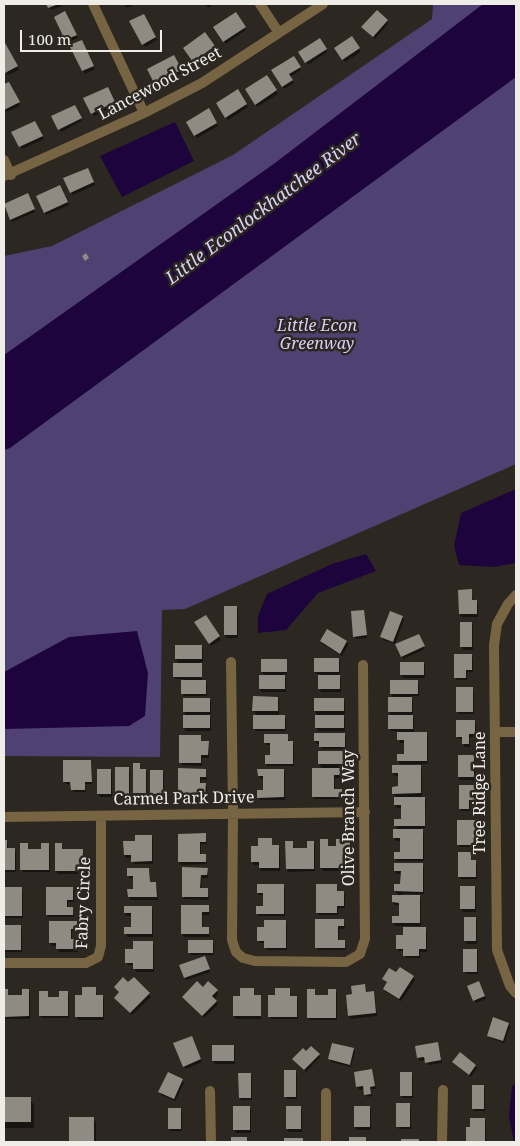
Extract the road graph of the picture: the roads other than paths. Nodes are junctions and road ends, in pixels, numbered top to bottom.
1 (93, 4) edge
2 (260, 4) edge
3 (323, 4) edge
4 (279, 33) junction
5 (144, 113) junction
6 (4, 160) edge
7 (7, 175) edge
8 (516, 595) edge
9 (230, 662) dead end
10 (363, 665) dead end
11 (494, 732) junction
12 (516, 732) edge
13 (365, 812) junction
14 (233, 813) junction
15 (4, 816) edge
16 (101, 816) junction
17 (4, 963) edge
18 (516, 993) edge
19 (443, 1090) dead end
20 (210, 1091) dead end
21 (326, 1093) dead end
22 (211, 1142) edge
23 (326, 1142) edge
24 (442, 1142) edge

1 - 5 street
2 - 4 street
3 - 4 street, Lancewood Street
4 - 5 street, Lancewood Street
5 - 7 street, Lancewood Street
6 - 7 street
8 - 11 street, Tree Ridge Lane
9 - 14 street
10 - 13 street, Olive Branch Way
11 - 12 street
11 - 18 street, Tree Ridge Lane
13 - 14 street, Carmel Park Drive
13 - 14 street, Olive Branch Way
14 - 16 street, Carmel Park Drive
15 - 16 street, Carmel Park Drive
16 - 17 street, Fabry Circle
19 - 24 street
20 - 22 street
21 - 23 street

